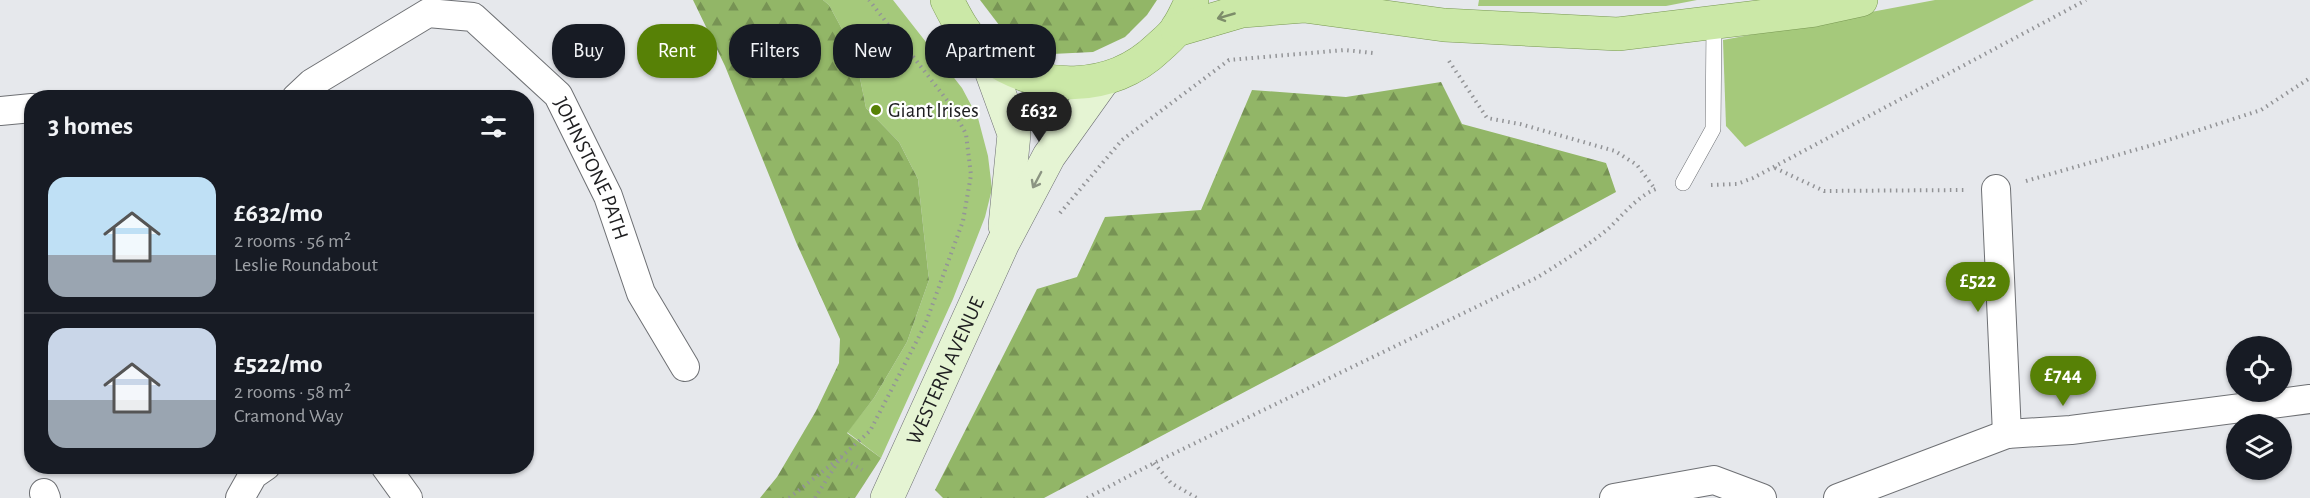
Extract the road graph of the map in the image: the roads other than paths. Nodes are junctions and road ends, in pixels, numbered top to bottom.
1 (947, 0) edge
2 (1192, 0) edge
3 (1861, 0) edge
4 (1300, 3) edge
5 (1714, 23) junction
6 (959, 24) edge
7 (1177, 30) junction
8 (994, 78) edge
9 (1036, 78) edge
10 (1104, 79) junction
11 (305, 90) edge
12 (24, 109) edge
13 (0, 111) edge
14 (1683, 183) road end
15 (1996, 189) road end
16 (1003, 243) junction
17 (684, 368) dead end
18 (2310, 399) edge
19 (2007, 434) junction
20 (254, 474) edge
21 (391, 474) edge
22 (240, 498) edge
23 (408, 498) edge
24 (887, 498) edge
25 (1614, 498) edge
26 (1762, 498) edge
27 (1838, 498) edge

1 - 6 main road
2 - 7 main road
3 - 5 main road
4 - 5 main road
4 -> 7 main road
5 - 14 lane
7 - 10 main road
8 - 16 main road
9 - 10 main road
10 -> 16 main road, WESTERN AVENUE
11 - 17 street, JOHNSTONE PATH
12 - 13 street
15 - 19 street
16 - 24 main road, WESTERN AVENUE
18 - 19 street
19 - 27 street
20 - 22 street
21 - 23 street
25 - 26 street

